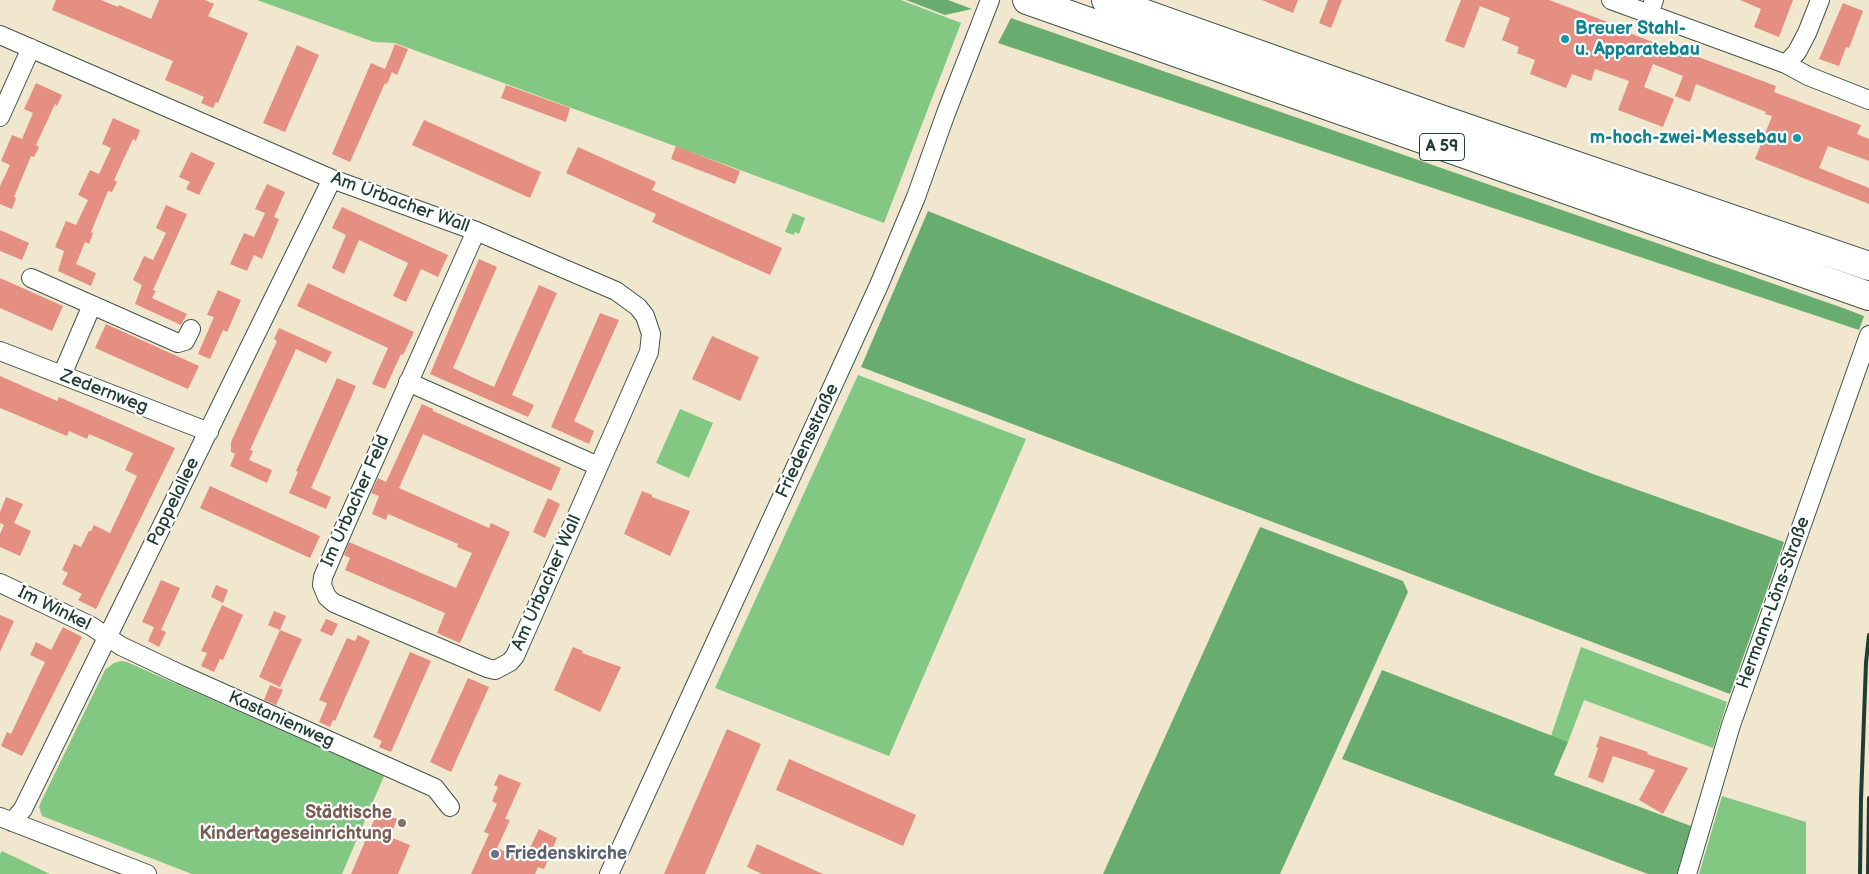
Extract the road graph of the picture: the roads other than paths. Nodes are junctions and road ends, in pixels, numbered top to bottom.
1 (990, 0) edge
2 (1106, 0) edge
3 (1610, 0) edge
4 (1820, 0) edge
5 (1031, 2) edge
6 (1652, 7) edge
7 (0, 35) edge
8 (31, 48) junction
9 (1786, 64) junction
10 (1869, 100) edge
11 (0, 117) edge
12 (332, 179) junction
13 (476, 231) junction
14 (1864, 264) edge
15 (30, 278) dead end
16 (1859, 293) edge
17 (92, 305) junction
18 (190, 329) dead end
19 (1869, 335) edge
20 (0, 351) edge
21 (62, 375) junction
22 (408, 382) junction
23 (209, 432) junction
24 (598, 466) junction
25 (0, 583) edge
26 (108, 636) junction
27 (502, 668) joint
28 (450, 807) dead end
29 (6, 820) edge
30 (147, 874) edge
31 (609, 874) edge
32 (1687, 874) edge

1 - 31 street, Friedensstraße
2 - 14 highway, A 59
3 - 6 street
4 - 9 street
5 - 16 highway, A 59
6 - 9 street
7 - 8 street, Am Urbacher Wall
8 - 11 street
8 - 12 street, Am Urbacher Wall
9 - 10 street
12 - 13 street, Am Urbacher Wall
12 - 23 street, Pappelallee
13 - 22 street, Im Urbacher Feld
13 - 24 street, Am Urbacher Wall
15 - 17 street
17 - 18 street
17 - 21 street
19 - 32 street, Hermann-Löns-Straße
20 - 21 street, Zedernweg
21 - 23 street, Zedernweg
22 - 24 street
22 - 27 street, Im Urbacher Feld
23 - 26 street, Pappelallee
24 - 27 street, Am Urbacher Wall
25 - 26 street, Im Winkel
26 - 28 street, Kastanienweg
26 - 29 street, Pappelallee
29 - 30 street

